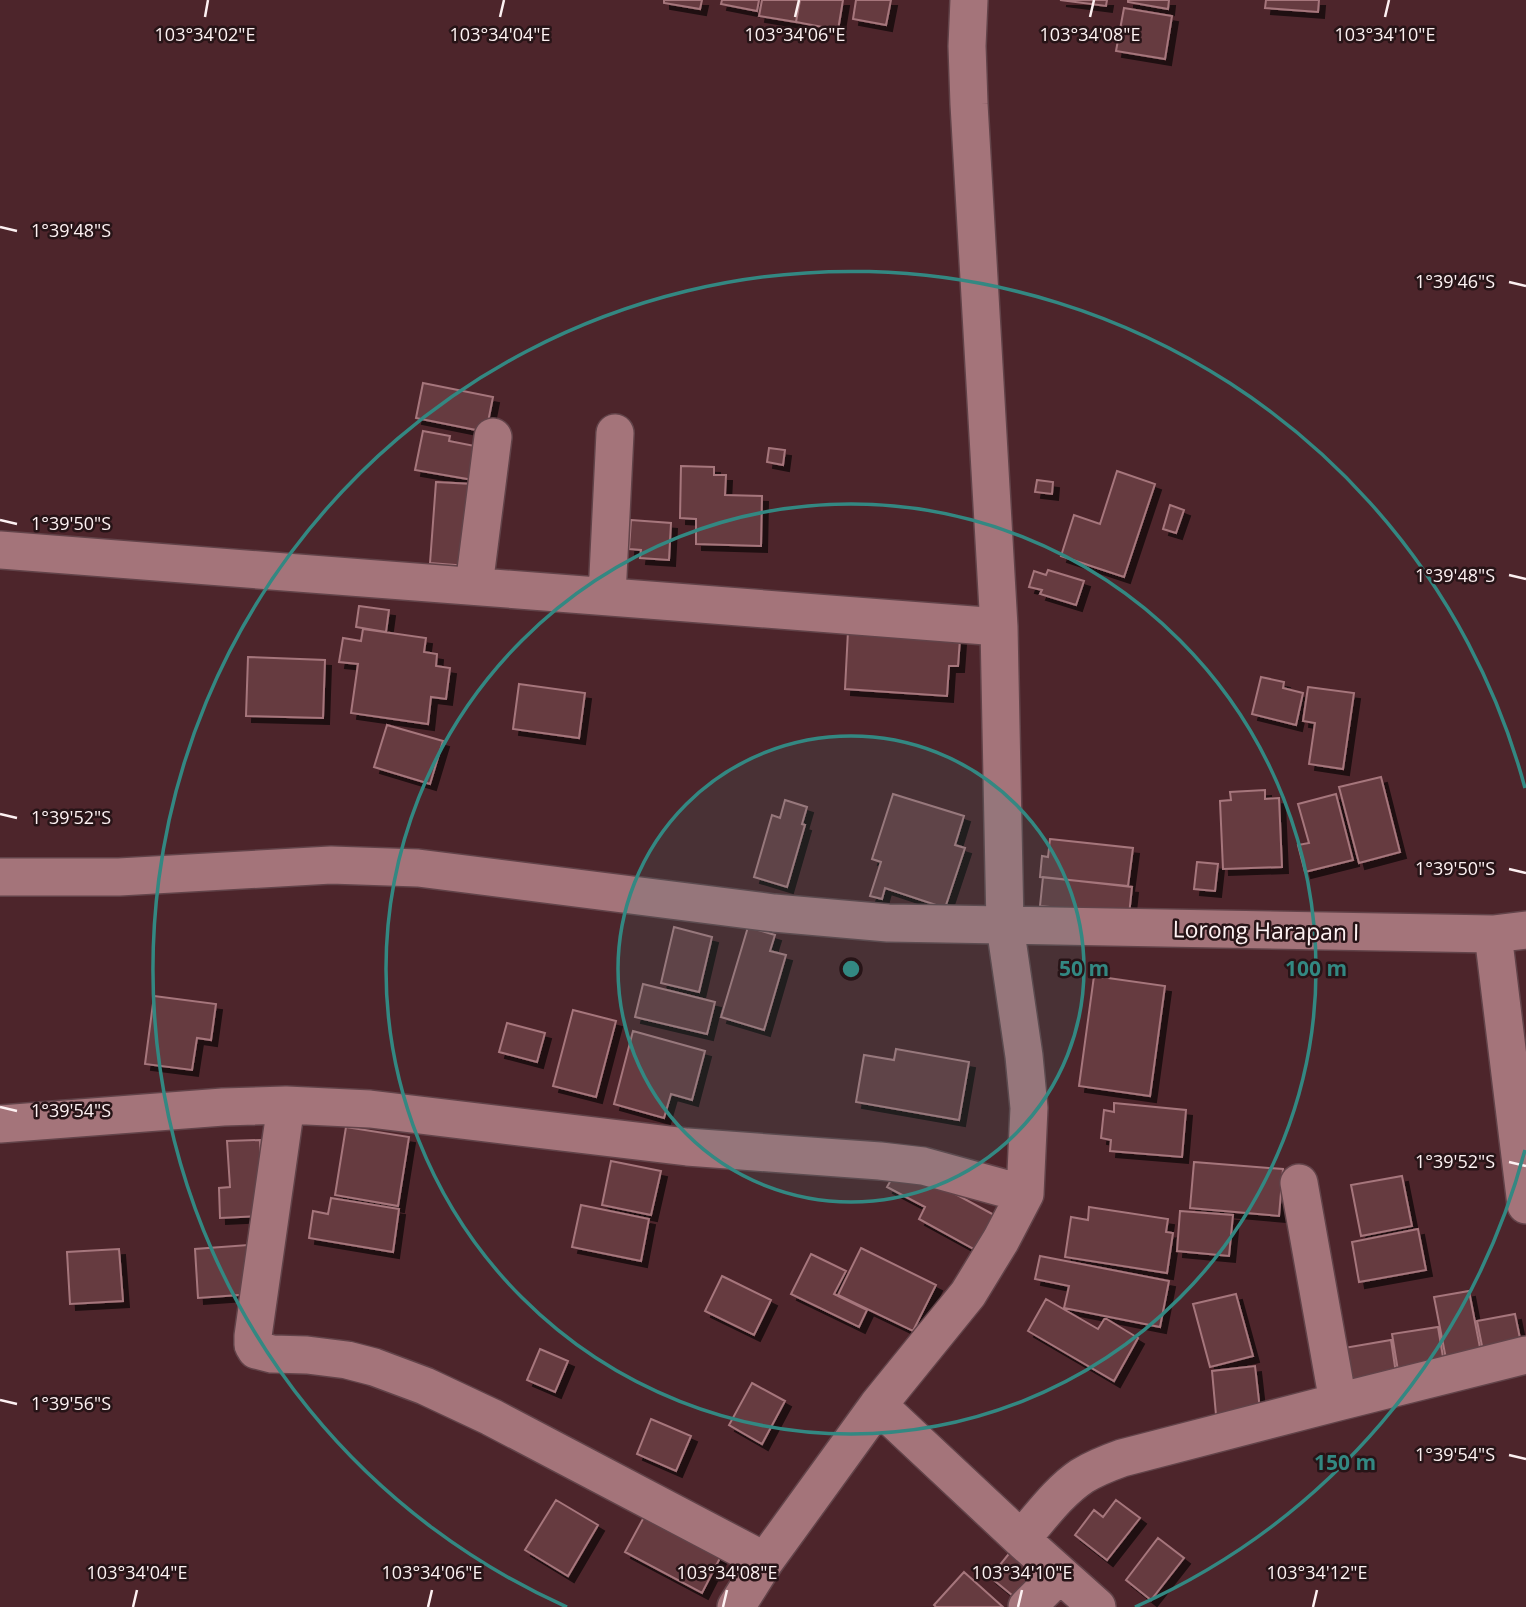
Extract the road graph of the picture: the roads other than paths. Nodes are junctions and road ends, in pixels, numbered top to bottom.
1 (969, 0) edge
2 (615, 433) dead end
3 (493, 437) dead end
4 (0, 550) edge
5 (474, 586) junction
6 (607, 596) junction
7 (999, 627) junction
8 (0, 877) edge
9 (1005, 926) junction
10 (1509, 932) edge
11 (286, 1105) junction
12 (0, 1124) edge
13 (1521, 1136) edge
14 (1299, 1184) dead end
15 (1025, 1194) junction
16 (1526, 1205) edge
17 (1526, 1355) edge
18 (1338, 1402) junction
19 (878, 1405) junction
20 (1021, 1539) junction
21 (765, 1561) junction
22 (1060, 1574) junction
23 (736, 1607) edge
24 (1027, 1607) edge
25 (1097, 1607) edge

1 - 7 street
2 - 6 street
3 - 5 street
4 - 5 street
5 - 6 street
6 - 7 street
7 - 9 street
8 - 9 street, Lorong Harapan I
9 - 10 street, Lorong Harapan I
9 - 15 street
10 - 13 street
11 - 12 street
11 - 15 street
11 - 21 street
13 - 16 street
14 - 18 street
15 - 19 street
17 - 18 street
18 - 20 street
19 - 20 street
19 - 21 street
20 - 22 street
21 - 23 street
22 - 24 street
22 - 25 street

